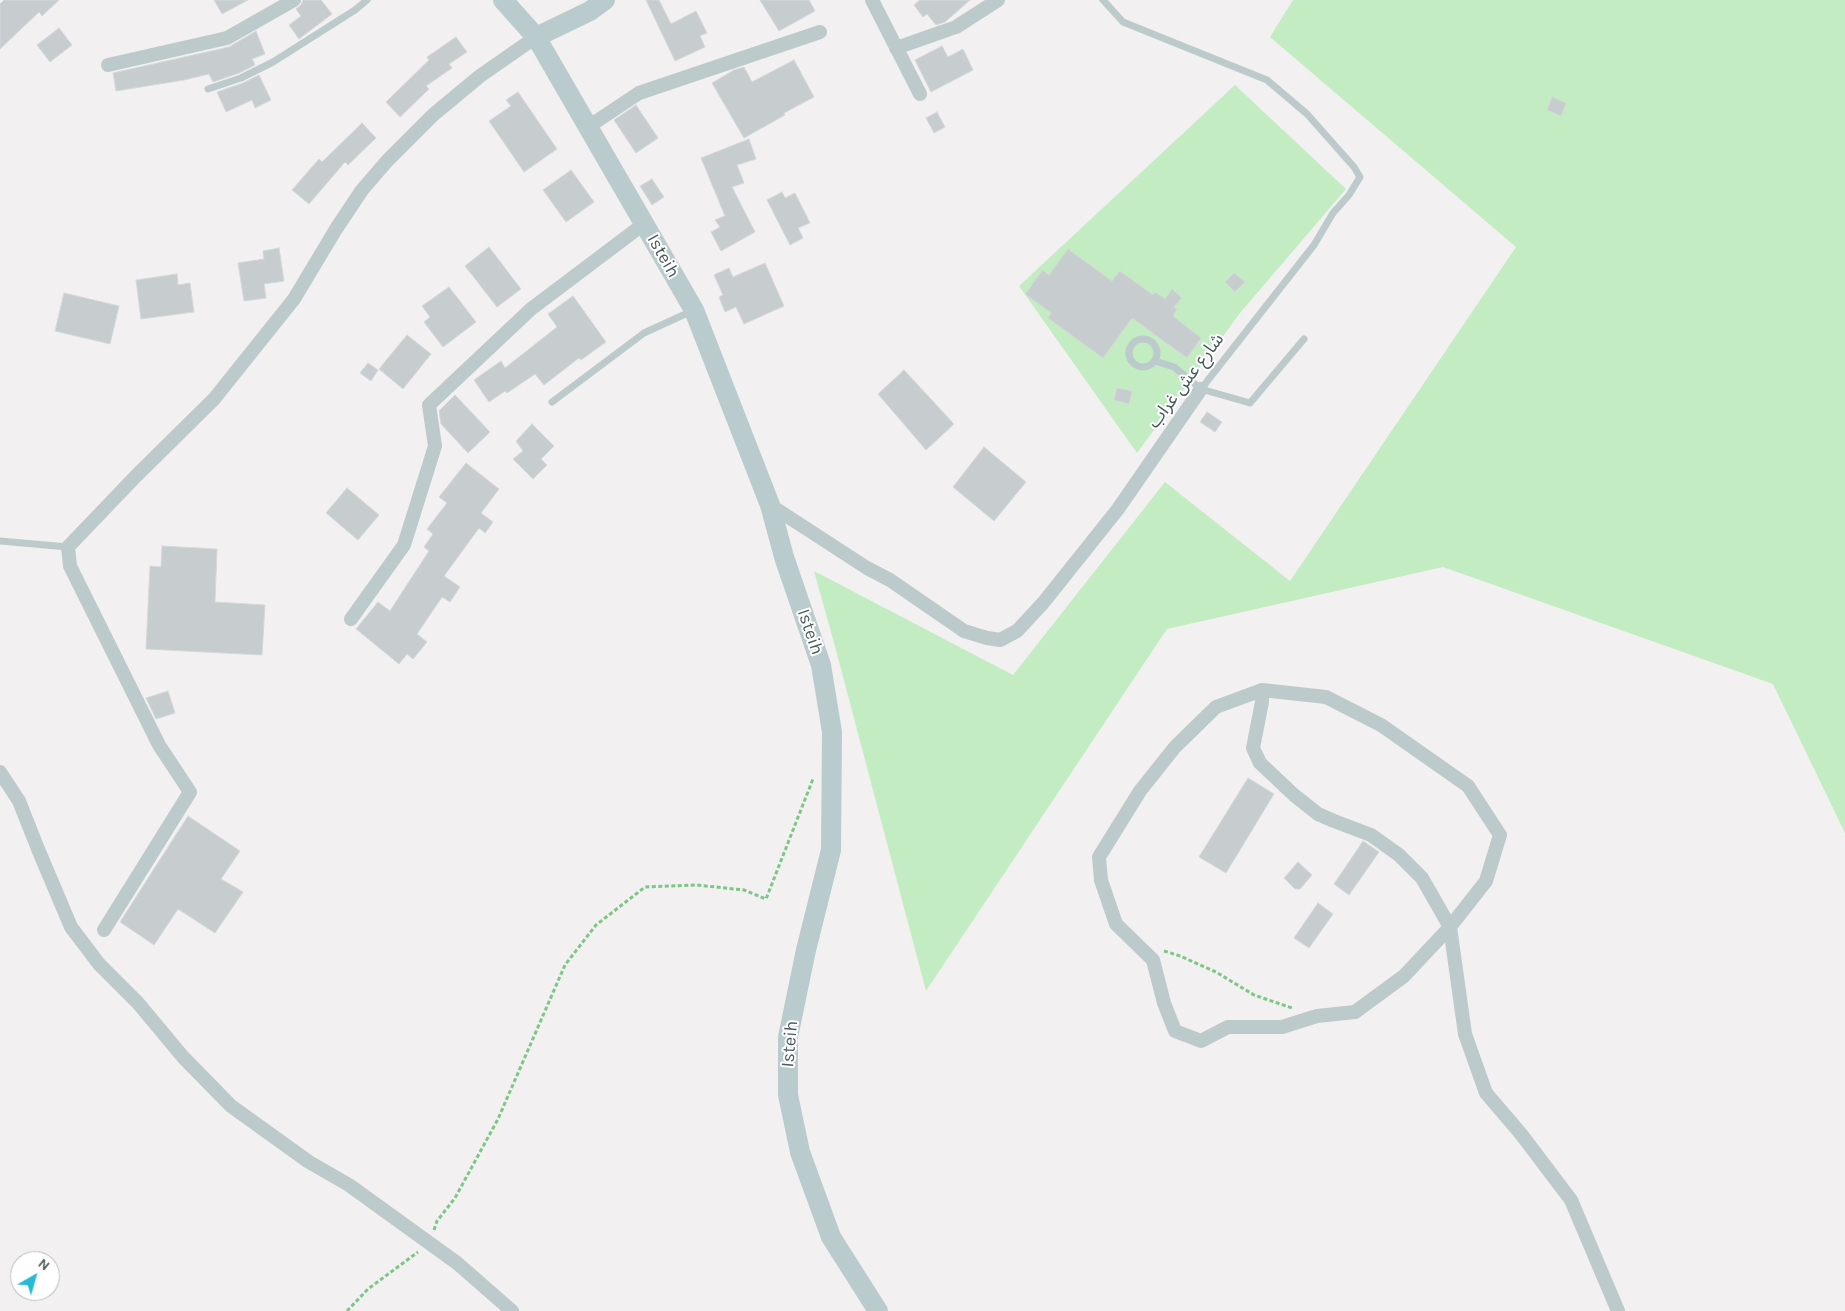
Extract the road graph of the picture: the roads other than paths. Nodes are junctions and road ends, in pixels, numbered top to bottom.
1 (294, 0) edge
2 (367, 0) edge
3 (503, 0) edge
4 (605, 0) edge
5 (872, 0) edge
6 (998, 0) edge
7 (1103, 0) edge
8 (820, 32) dead end
9 (536, 37) junction
10 (896, 48) junction
11 (108, 65) dead end
12 (208, 90) dead end
13 (920, 94) dead end
14 (588, 127) junction
15 (645, 223) junction
16 (694, 310) junction
17 (1304, 339) dead end
18 (1155, 361) junction
19 (1201, 389) junction
20 (552, 402) dead end
21 (770, 505) junction
22 (0, 541) edge
23 (68, 547) junction
24 (351, 620) dead end
25 (1262, 690) junction
26 (0, 772) edge
27 (1450, 927) junction
28 (104, 930) dead end
29 (512, 1311) edge
30 (878, 1311) edge
31 (1618, 1311) edge

1 - 11 street
2 - 12 lane
3 - 9 street, Isteih
4 - 9 street
5 - 10 street
6 - 10 street
7 - 19 lane, شارع عش غراب
8 - 14 street
9 - 14 street, Isteih
9 - 23 street
10 - 13 street
14 - 15 street, Isteih
15 - 16 street, Isteih
15 - 24 street
16 - 20 lane
16 - 21 street, Isteih
17 - 19 lane
18 - 18 lane
18 - 19 lane
19 - 21 street, شارع عش غراب
21 - 30 street, Isteih
22 - 23 lane
23 - 28 street
25 - 27 street
25 - 27 street
25 - 27 street
26 - 29 street
27 - 31 street

